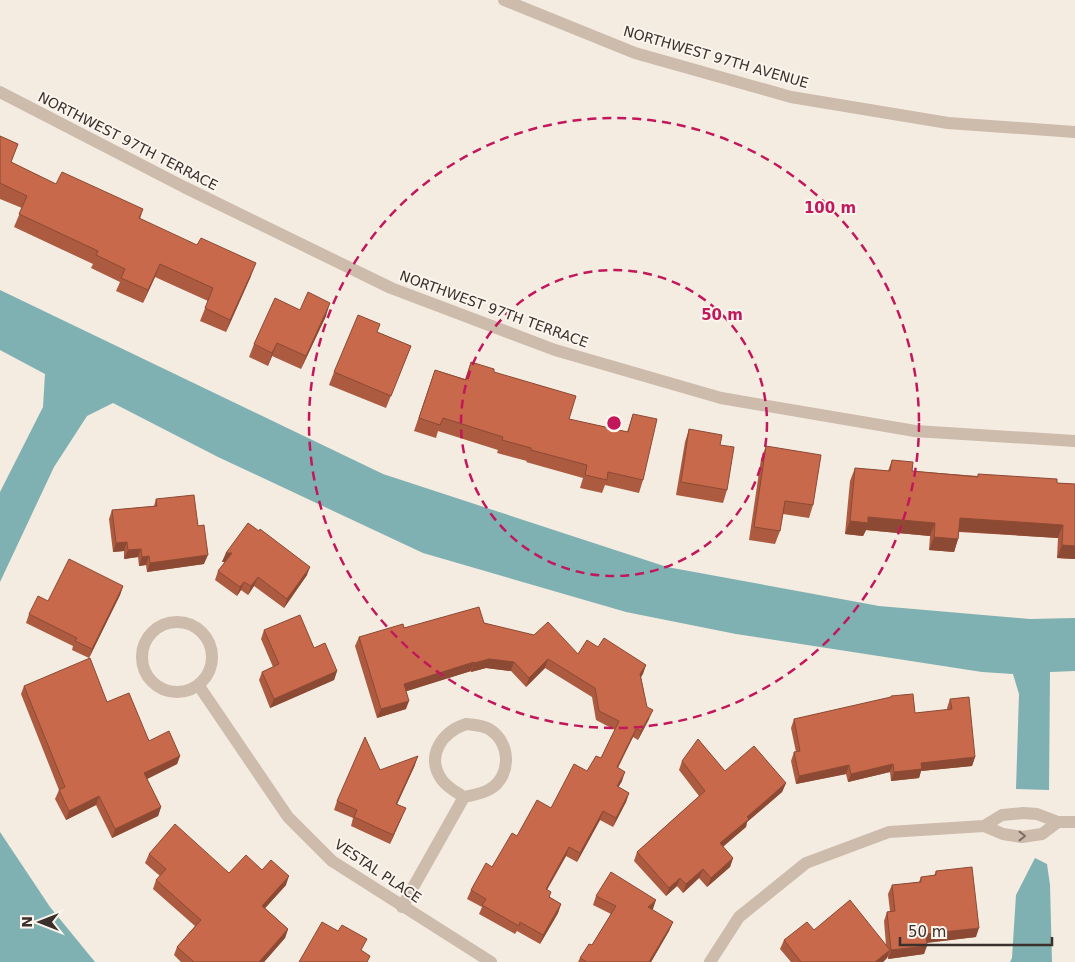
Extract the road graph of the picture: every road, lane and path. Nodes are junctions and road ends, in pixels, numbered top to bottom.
1 (504, 0) edge
2 (0, 92) edge
3 (1075, 132) edge
4 (1075, 441) edge
5 (199, 686) junction
6 (464, 797) junction
7 (1058, 822) junction
8 (1075, 822) edge
9 (984, 826) junction
10 (402, 907) junction
11 (491, 962) edge
12 (710, 962) edge

1 - 3 street, NORTHWEST 97TH AVENUE
2 - 4 street, NORTHWEST 97TH TERRACE
5 - 5 street
5 - 10 street, VESTAL PLACE
6 - 6 street
6 - 10 street
7 - 8 street
7 - 9 street
9 -> 7 street
9 - 12 street
10 - 11 street, VESTAL PLACE

